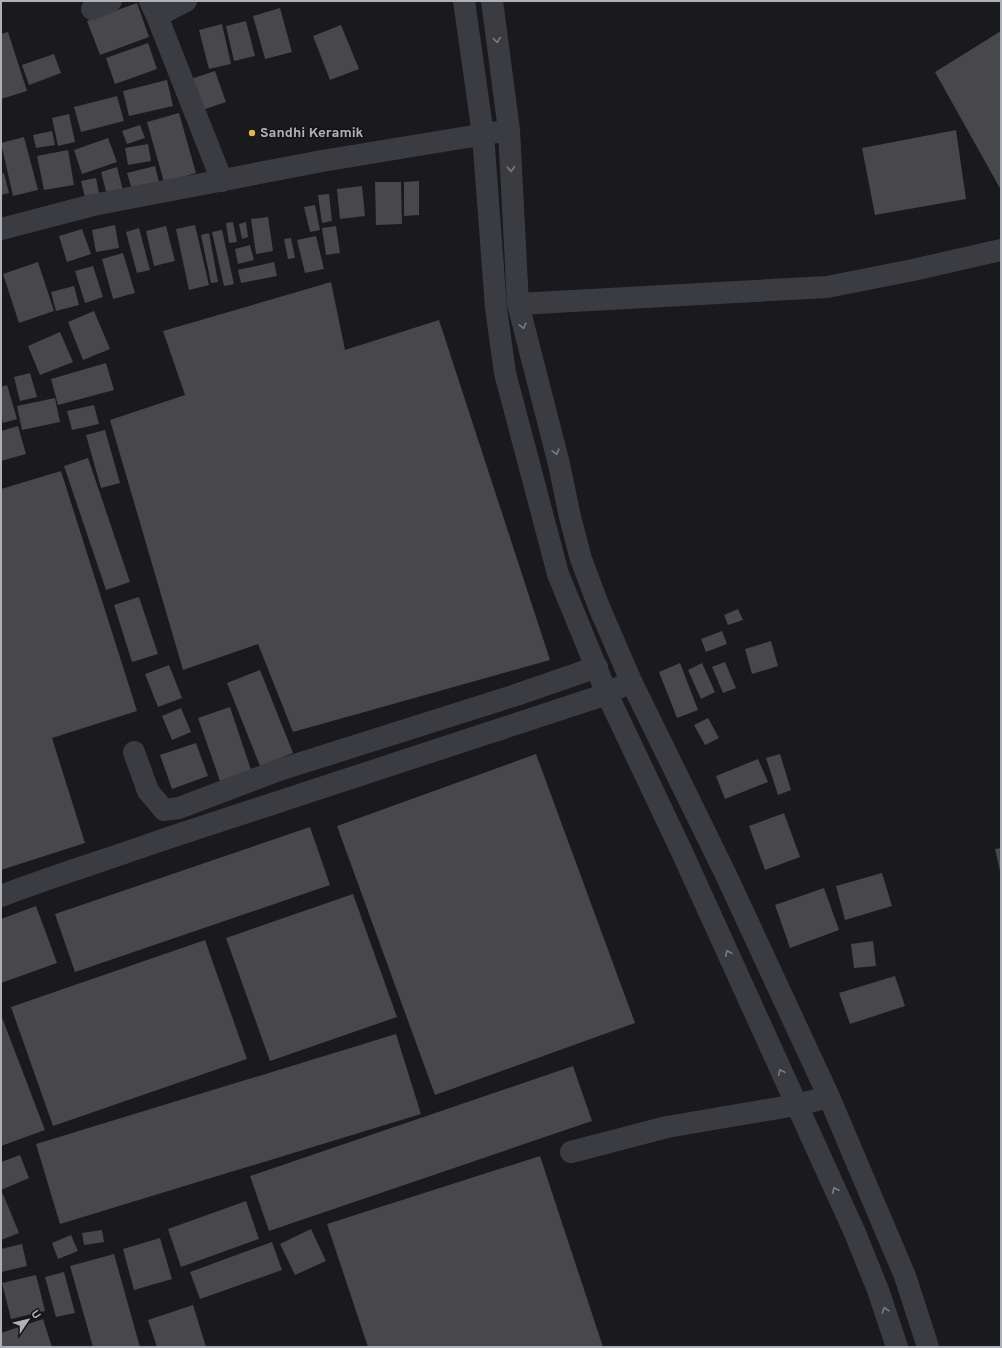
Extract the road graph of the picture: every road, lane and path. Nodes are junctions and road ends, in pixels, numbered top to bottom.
1 (186, 1) edge
2 (464, 1) edge
3 (492, 1) edge
4 (154, 9) edge
5 (509, 130) junction
6 (483, 135) junction
7 (222, 181) junction
8 (1, 229) edge
9 (1001, 250) edge
10 (518, 304) junction
11 (598, 668) junction
12 (631, 681) junction
13 (607, 694) junction
14 (134, 752) dead end
15 (1, 896) edge
16 (829, 1097) junction
17 (796, 1105) junction
18 (571, 1152) dead end
19 (897, 1347) edge
20 (928, 1347) edge

1 - 4 street
2 - 6 street
3 -> 5 street
4 - 7 street
5 - 6 street
5 -> 10 street
6 - 7 street
6 - 11 street
7 - 8 street
9 - 10 street
10 -> 12 street
11 - 13 street
11 - 14 street
12 - 13 street
12 - 16 street
13 - 15 street
17 -> 13 street
16 - 17 street
16 - 20 street
17 - 18 street
19 -> 17 street

